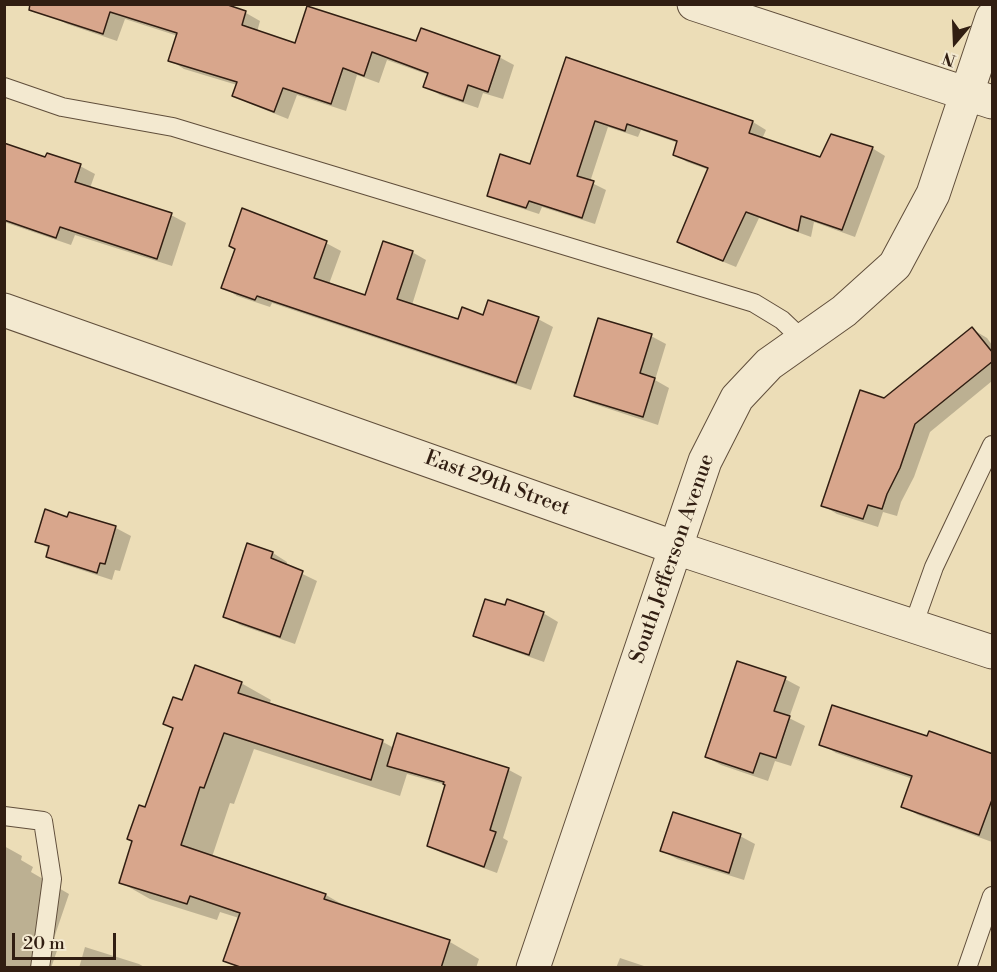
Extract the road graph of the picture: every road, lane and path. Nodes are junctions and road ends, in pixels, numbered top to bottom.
1 (694, 4) edge
2 (993, 18) edge
3 (4, 87) edge
4 (980, 98) edge
5 (4, 310) edge
6 (803, 340) junction
7 (993, 445) edge
8 (676, 548) junction
9 (914, 626) junction
10 (993, 652) edge
11 (4, 816) edge
12 (993, 896) edge
13 (40, 968) edge
14 (533, 968) edge
15 (967, 968) edge

1 - 4 street
2 - 4 street, South Jefferson Avenue
3 - 6 lane
4 - 6 street, South Jefferson Avenue
5 - 8 street, East 29th Street
6 - 8 street, South Jefferson Avenue
7 - 9 lane
8 - 9 street, East 29th Street
8 - 14 street, South Jefferson Avenue
9 - 10 street, East 29th Street
11 - 13 lane
12 - 15 lane

